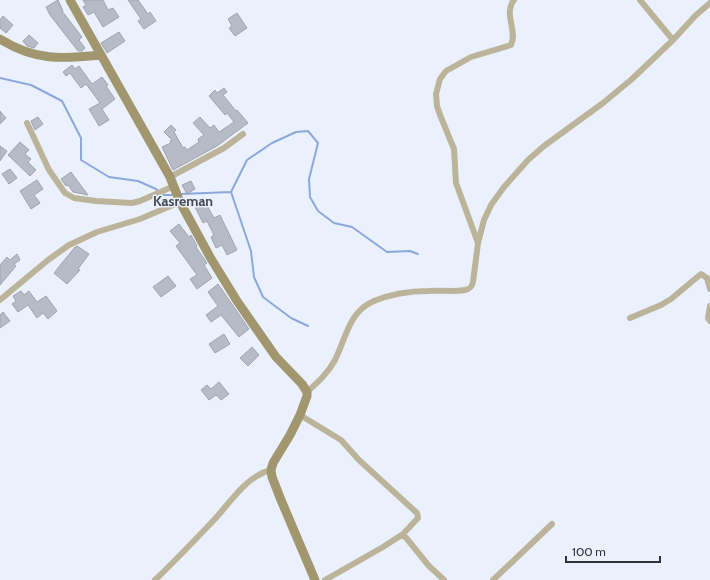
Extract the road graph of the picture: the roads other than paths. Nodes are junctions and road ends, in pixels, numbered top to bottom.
1 (70, 0) edge
2 (514, 0) edge
3 (640, 0) edge
4 (710, 3) edge
5 (0, 39) edge
6 (673, 40) junction
7 (101, 55) junction
8 (27, 124) dead end
9 (243, 134) dead end
10 (170, 177) junction
11 (177, 194) junction
12 (478, 243) junction
13 (710, 288) edge
14 (0, 300) edge
15 (710, 306) edge
16 (630, 318) dead end
17 (710, 321) edge
18 (307, 392) junction
19 (300, 415) junction
20 (271, 470) junction
21 (552, 524) dead end
22 (403, 534) junction
23 (157, 579) edge
24 (315, 580) edge
25 (325, 580) edge
26 (444, 580) edge
27 (493, 580) edge

1 - 7 street
2 - 12 street
3 - 6 street
4 - 6 street
5 - 7 street
6 - 12 street
7 - 10 street
8 - 11 street
9 - 10 street
10 - 11 street
11 - 14 street
11 - 18 street
12 - 18 street
13 - 16 street
15 - 17 street
18 - 19 street
19 - 20 street
19 - 22 street
20 - 23 street
20 - 24 street
21 - 27 street
22 - 25 street
22 - 26 street

